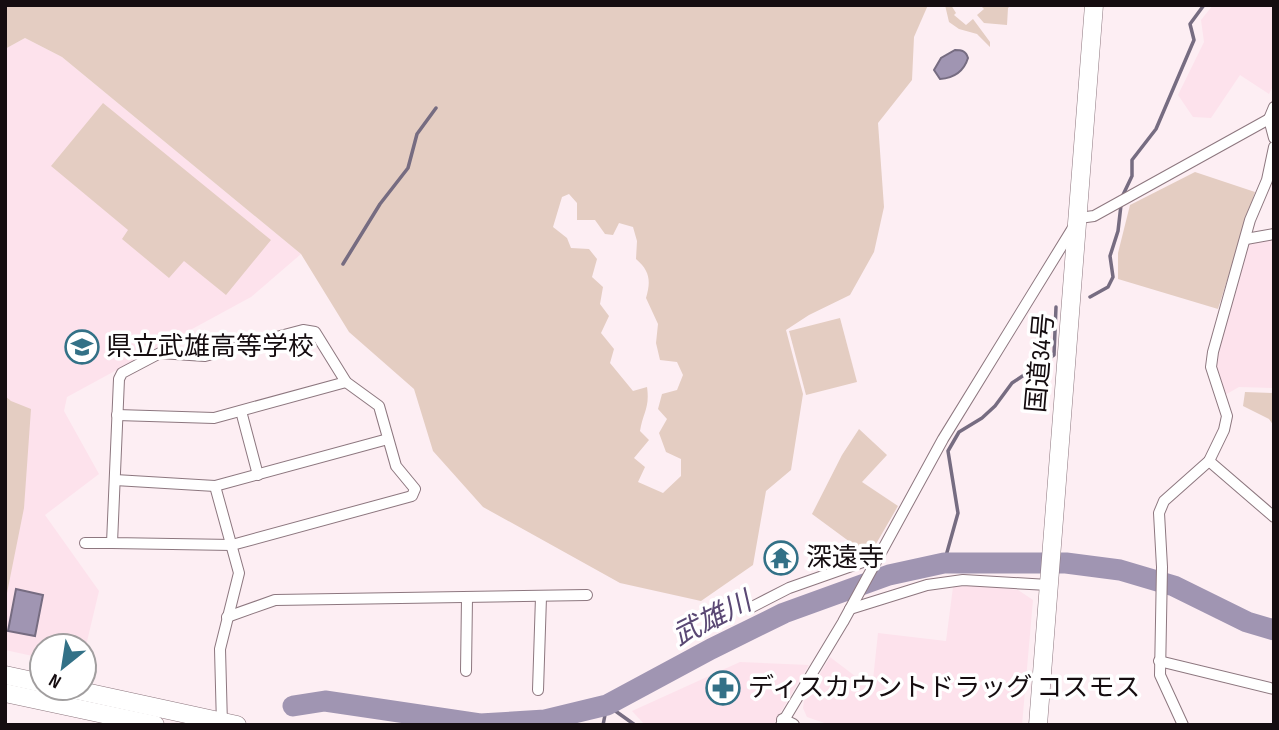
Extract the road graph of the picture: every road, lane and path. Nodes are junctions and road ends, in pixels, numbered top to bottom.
1 (1094, 5) edge
2 (1272, 110) edge
3 (1274, 138) edge
4 (1274, 147) edge
5 (1079, 218) junction
6 (1274, 234) edge
7 (1246, 239) junction
8 (346, 382) junction
9 (241, 411) junction
10 (117, 415) junction
11 (388, 439) junction
12 (1209, 461) junction
13 (258, 475) junction
14 (115, 481) junction
15 (215, 486) junction
16 (1274, 517) edge
17 (85, 543) dead end
18 (112, 543) junction
19 (232, 545) junction
20 (875, 562) junction
21 (1048, 585) junction
22 (587, 595) dead end
23 (541, 597) junction
24 (467, 598) junction
25 (750, 608) dead end
26 (850, 609) junction
27 (227, 617) junction
28 (1158, 661) junction
29 (466, 671) dead end
30 (5, 675) edge
31 (28, 680) edge
32 (1274, 689) edge
33 (538, 690) dead end
34 (5, 693) edge
35 (98, 695) edge
36 (786, 723) edge
37 (227, 724) edge
38 (155, 725) edge
39 (1038, 725) edge
40 (1183, 725) edge

1 - 5 highway, 国道34号
2 - 3 street
2 - 5 street
4 - 7 street
5 - 20 street
5 - 21 highway, 国道34号
6 - 7 street
7 - 12 street
8 - 9 street
8 - 10 street
8 - 11 street
9 - 10 street
9 - 13 street
10 - 14 street
11 - 13 street
11 - 19 street
12 - 16 street
12 - 28 street
13 - 15 street
14 - 15 street
14 - 18 street
15 - 19 street
17 - 18 street
18 - 19 street
19 - 27 street
20 - 25 street
20 - 26 street
21 - 26 street
21 - 39 highway, 国道34号
22 - 23 street
23 - 24 street
23 - 33 street
24 - 27 street
24 - 29 street
26 - 36 street
27 - 37 street
28 - 32 street
28 - 40 street
30 - 31 highway
34 - 38 highway
35 - 37 highway

